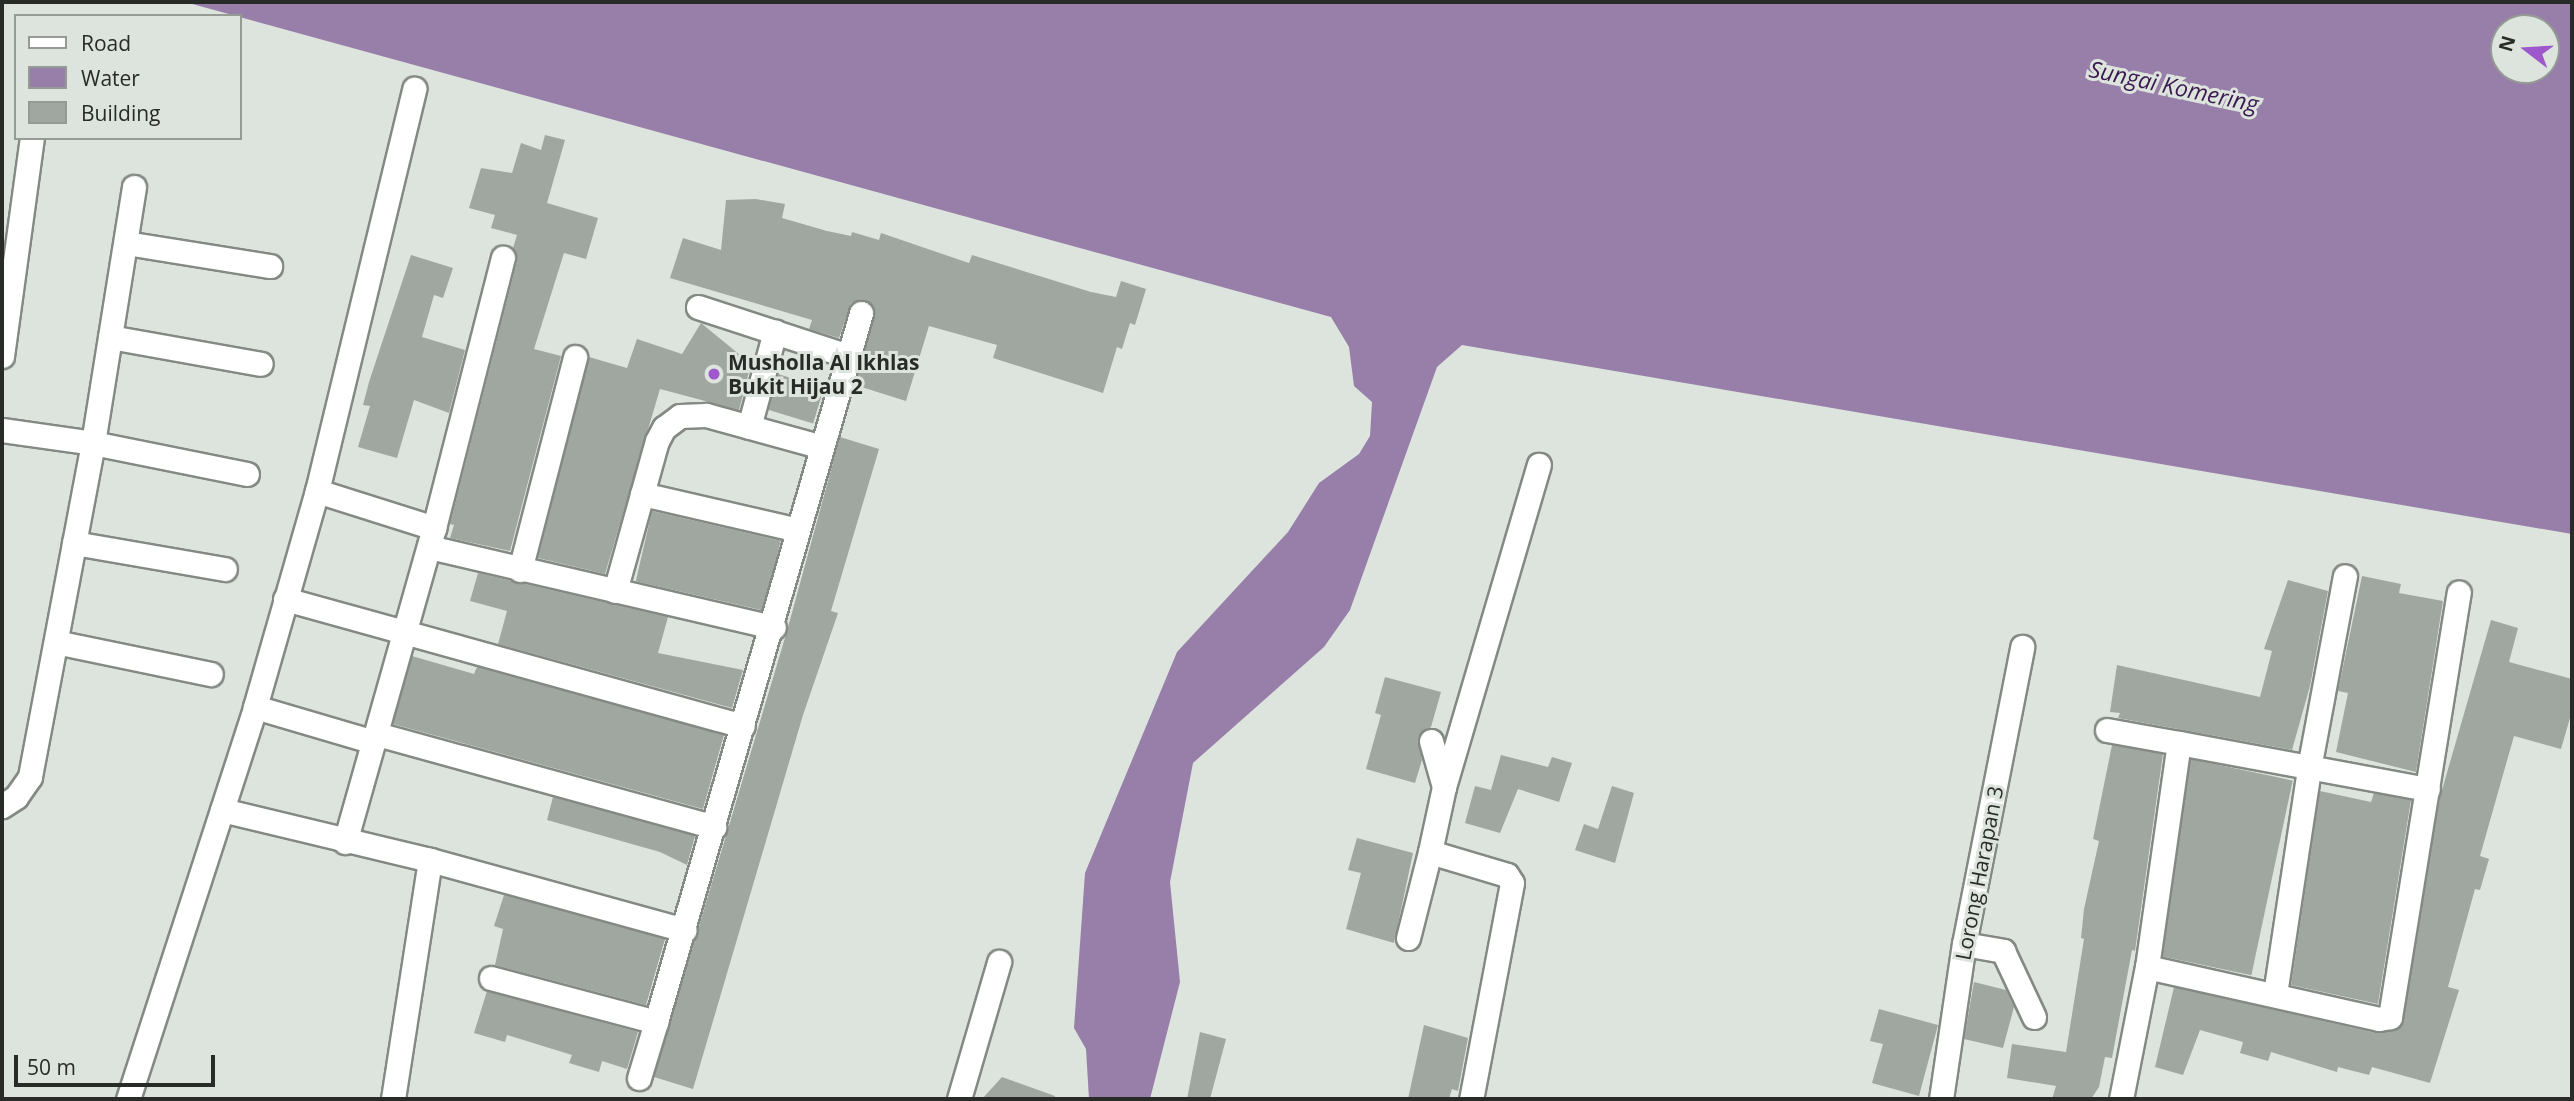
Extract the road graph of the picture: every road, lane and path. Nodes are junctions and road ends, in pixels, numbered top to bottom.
1 (414, 89) dead end
2 (32, 140) edge
3 (134, 187) dead end
4 (126, 243) junction
5 (503, 258) dead end
6 (270, 266) dead end
7 (698, 307) dead end
8 (861, 313) dead end
9 (775, 331) junction
10 (110, 337) junction
11 (836, 352) dead end
12 (2, 356) edge
13 (575, 357) dead end
14 (261, 364) dead end
15 (749, 427) junction
16 (2, 430) edge
17 (93, 443) junction
18 (822, 447) junction
19 (1539, 465) dead end
20 (247, 474) dead end
21 (317, 491) junction
22 (642, 494) junction
23 (798, 530) junction
24 (431, 537) junction
25 (74, 542) junction
26 (225, 569) dead end
27 (520, 570) junction
28 (2345, 576) dead end
29 (615, 591) junction
30 (2459, 593) dead end
31 (285, 599) junction
32 (774, 627) junction
33 (404, 636) junction
34 (56, 642) junction
35 (2022, 647) dead end
36 (211, 674) dead end
37 (256, 707) junction
38 (743, 726) junction
39 (2107, 730) dead end
40 (375, 738) junction
41 (1431, 741) dead end
42 (2179, 743) junction
43 (2309, 768) junction
44 (1444, 787) junction
45 (2428, 789) junction
46 (2, 806) edge
47 (222, 810) junction
48 (714, 827) junction
49 (345, 842) junction
50 (1430, 852) junction
51 (430, 860) junction
52 (685, 930) junction
53 (1408, 938) dead end
54 (1965, 944) junction
55 (999, 962) dead end
56 (2147, 967) junction
57 (491, 978) dead end
58 (2274, 994) junction
59 (2034, 1017) dead end
60 (656, 1022) junction
61 (639, 1078) dead end
62 (128, 1099) edge
63 (393, 1099) edge
64 (959, 1099) edge
65 (1471, 1099) edge
66 (1941, 1099) edge
67 (2121, 1099) edge

1 - 21 street
2 - 12 street
3 - 4 street
4 - 6 street
4 - 10 street
5 - 24 street
7 - 9 street
8 - 18 street
9 - 11 street
9 - 15 street
10 - 14 street
10 - 17 street
13 - 27 street
15 - 18 street
15 - 22 street
16 - 17 street
17 - 20 street
17 - 25 street
18 - 23 street
19 - 44 street
21 - 24 street
21 - 31 street
22 - 23 street
22 - 29 street
23 - 32 street
24 - 27 street
24 - 33 street
25 - 26 street
25 - 34 street
27 - 29 street
28 - 43 street
29 - 32 street
30 - 45 street
31 - 33 street
31 - 37 street
32 - 38 street
33 - 38 street
33 - 40 street
34 - 36 street
34 - 46 street
35 - 54 street, Lorong Harapan 3
37 - 40 street
37 - 47 street
38 - 48 street
39 - 42 street
40 - 48 street
40 - 49 street
41 - 44 street
42 - 43 street
42 - 56 street
43 - 45 street
43 - 58 street
44 - 50 street
45 - 58 street
47 - 49 street
47 - 62 street
48 - 52 street
49 - 51 street
50 - 53 street
50 - 65 street
51 - 52 street
51 - 63 street
52 - 60 street
54 - 59 street
54 - 66 street, Lorong Harapan 3
55 - 64 street
56 - 58 street
56 - 67 street
57 - 60 street
60 - 61 street

